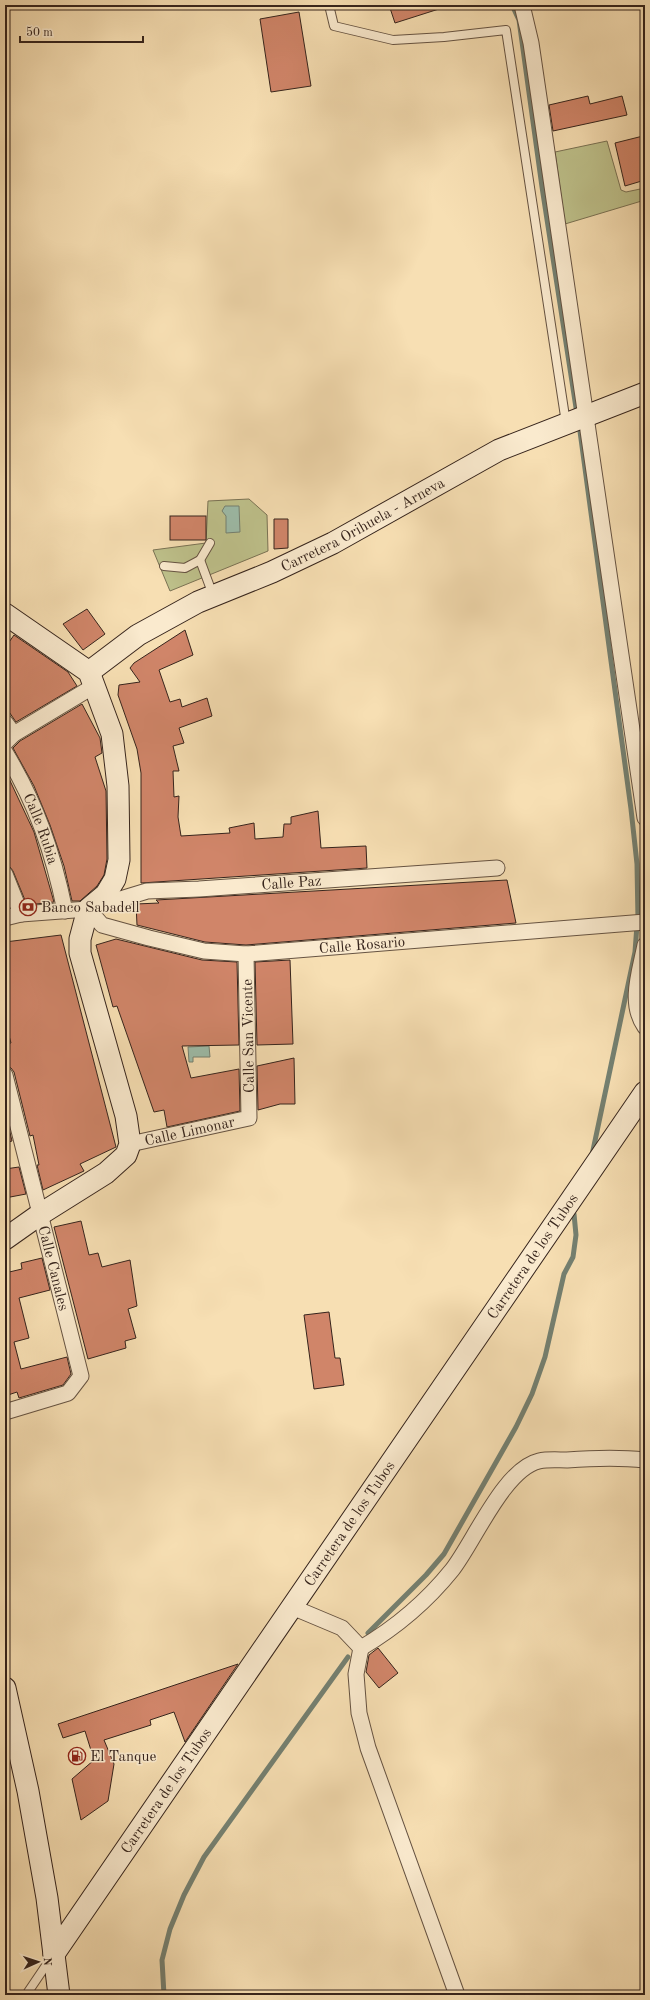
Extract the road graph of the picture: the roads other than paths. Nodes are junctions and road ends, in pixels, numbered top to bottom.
1 (329, 5) edge
2 (522, 5) edge
3 (645, 393) edge
4 (577, 419) junction
5 (210, 543) dead end
6 (200, 560) junction
7 (164, 566) dead end
8 (213, 595) junction
9 (7, 620) edge
10 (91, 679) junction
11 (5, 722) edge
12 (10, 739) edge
13 (5, 752) edge
14 (645, 818) edge
15 (497, 868) dead end
16 (5, 874) edge
17 (88, 909) junction
18 (65, 911) junction
19 (21, 914) junction
20 (5, 918) edge
21 (645, 922) edge
22 (645, 945) edge
23 (246, 954) junction
24 (645, 1027) edge
25 (5, 1075) edge
26 (645, 1092) edge
27 (249, 1118) joint
28 (130, 1144) junction
29 (39, 1215) junction
30 (5, 1239) edge
31 (5, 1412) edge
32 (645, 1460) edge
33 (292, 1607) junction
34 (361, 1648) junction
35 (5, 1688) edge
36 (7, 1710) edge
37 (54, 1954) junction
38 (26, 1995) edge
39 (59, 1995) edge
40 (457, 1995) edge

1 - 4 lane
2 - 4 street
3 - 4 main road, Carretera Orihuela - Arneva
4 - 8 main road, Carretera Orihuela - Arneva
4 - 14 street
5 - 6 lane
6 - 7 lane
6 - 8 lane
8 - 10 main road, Carretera Orihuela - Arneva
9 - 10 main road
10 - 12 street
10 - 17 main road
11 - 12 street
13 - 18 street, Calle Rubia
15 - 17 street, Calle Paz
16 - 19 street
17 - 18 street, Calle Paz
17 - 23 street, Calle Rosario
17 - 28 main road
18 - 19 street, Calle Paz
19 - 20 street, Calle Paz
21 - 23 street, Calle Rosario
22 - 24 street
23 - 27 street, Calle San Vicente
25 - 29 street, Calle Canales
26 - 33 main road, Carretera de los Tubos
27 - 28 street, Calle Limonar
28 - 29 main road
29 - 30 main road
29 - 31 street, Calle Canales
32 - 34 street
33 - 34 street
33 - 37 main road, Carretera de los Tubos
34 - 40 street
35 - 36 main road
36 - 37 main road
37 - 38 lane
37 - 39 main road

